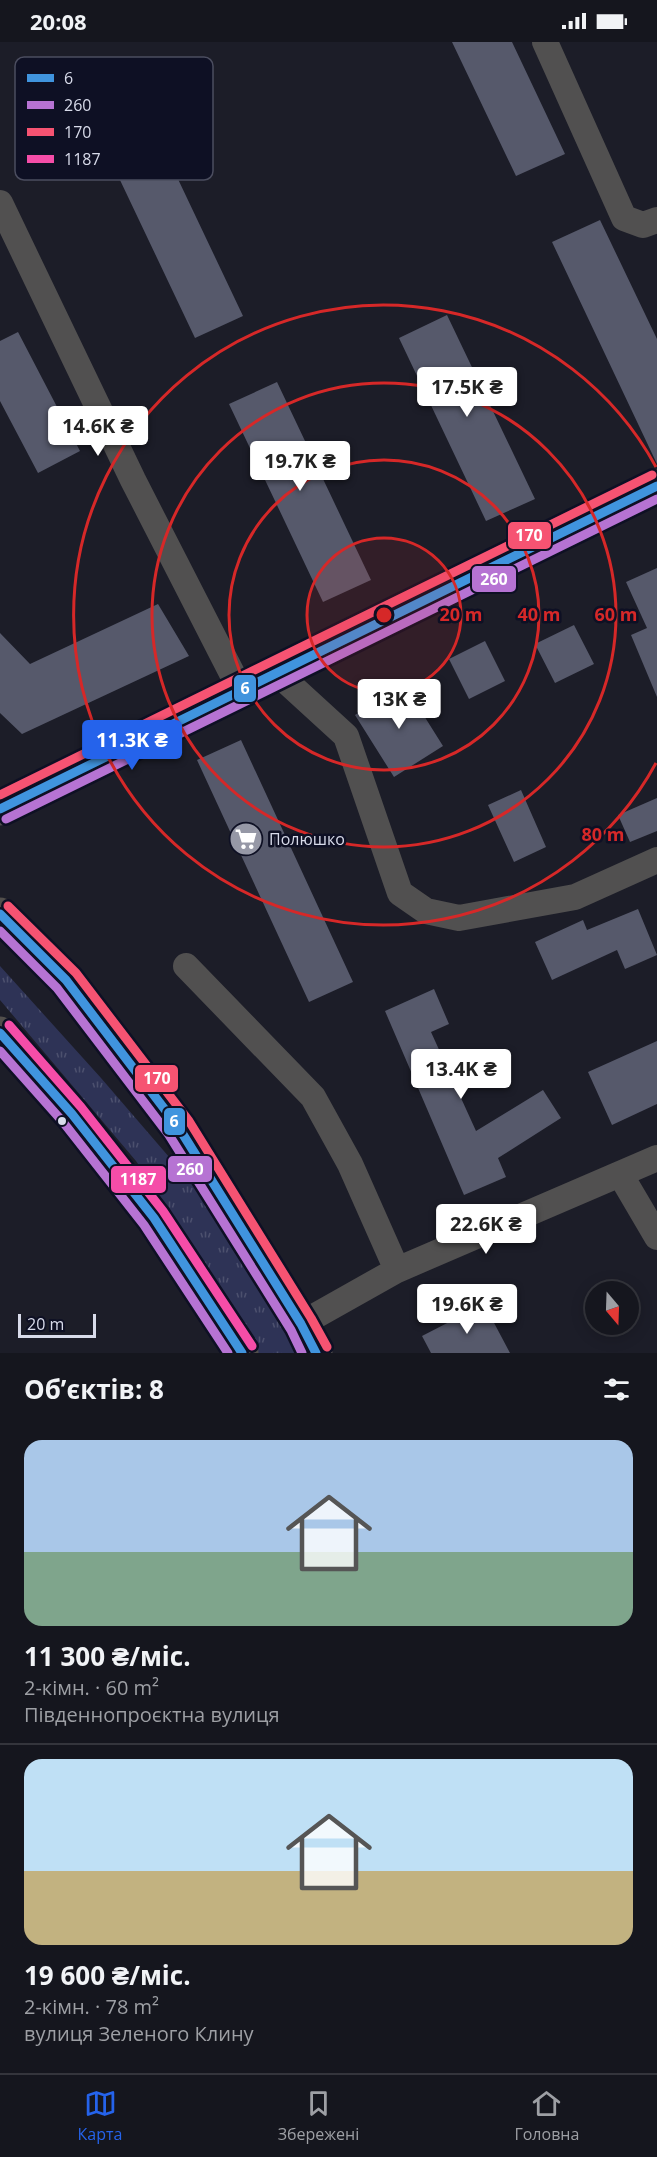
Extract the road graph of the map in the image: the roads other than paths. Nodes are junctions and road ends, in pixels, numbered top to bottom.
1 (544, 42) edge
2 (0, 203) edge
3 (657, 220) edge
4 (657, 486) edge
5 (276, 672) junction
6 (240, 689) junction
7 (0, 808) edge
8 (657, 860) edge
9 (0, 914) edge
10 (186, 966) dead end
11 (0, 1033) edge
12 (657, 1158) edge
13 (620, 1173) junction
14 (657, 1237) edge
15 (397, 1270) junction
16 (301, 1324) junction
17 (242, 1353) edge
18 (316, 1353) edge

1 - 3 street
2 - 6 street
4 - 5 main road
5 - 6 main road
5 - 8 street
6 - 7 main road
9 - 16 main road
10 - 15 street
11 - 17 main road
12 - 13 street
13 - 14 street
13 - 15 street
15 - 16 street
16 - 18 main road

